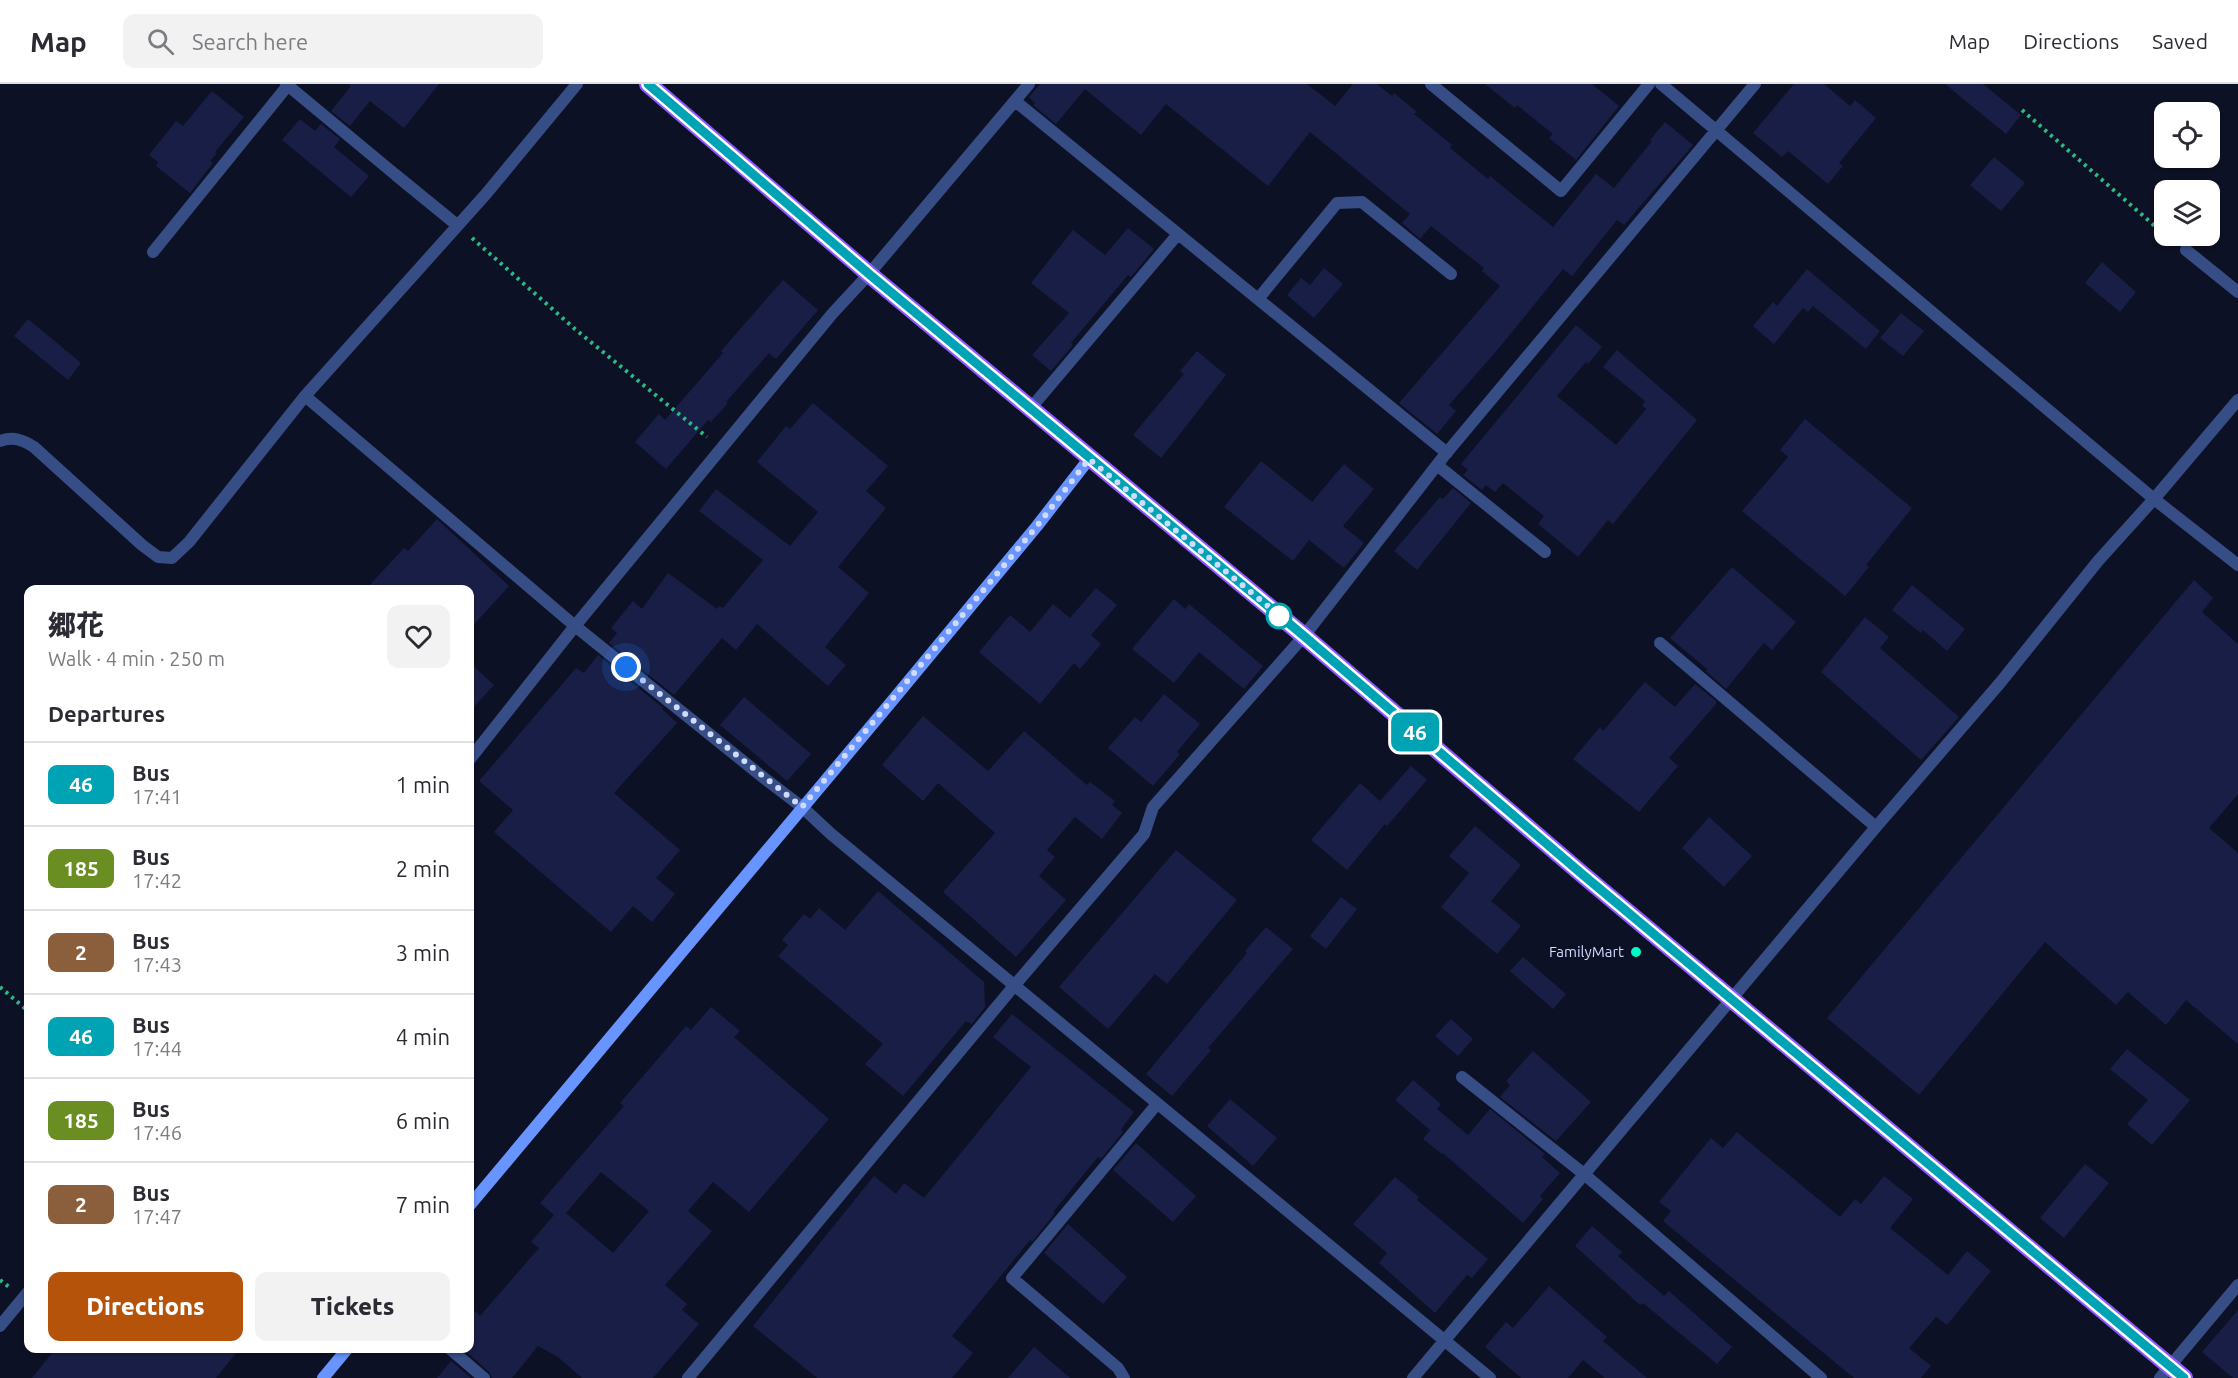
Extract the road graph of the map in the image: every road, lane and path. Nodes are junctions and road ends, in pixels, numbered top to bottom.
1 (287, 84) edge
2 (577, 84) edge
3 (648, 84) edge
4 (1029, 84) edge
5 (1431, 84) edge
6 (1649, 84) edge
7 (1661, 84) edge
8 (1755, 84) edge
9 (1015, 101) junction
10 (2022, 110) dead end
11 (1717, 130) junction
12 (457, 225) junction
13 (2154, 225) edge
14 (1178, 234) junction
15 (2186, 250) dead end
16 (153, 252) dead end
17 (869, 274) junction
18 (1450, 274) dead end
19 (2238, 292) edge
20 (1258, 299) junction
21 (305, 396) junction
22 (2238, 400) edge
23 (1030, 409) junction
24 (0, 441) edge
25 (721, 448) junction
26 (1447, 453) junction
27 (1089, 459) junction
28 (1437, 465) junction
29 (2154, 499) junction
30 (1545, 552) dead end
31 (2238, 565) edge
32 (575, 626) junction
33 (1304, 636) junction
34 (1660, 643) dead end
35 (474, 754) edge
36 (802, 807) junction
37 (1876, 827) junction
38 (1014, 986) junction
39 (0, 987) edge
40 (1732, 1000) junction
41 (24, 1008) edge
42 (1462, 1077) dead end
43 (1157, 1104) junction
44 (1584, 1174) junction
45 (474, 1200) edge
46 (2238, 1286) edge
47 (24, 1297) edge
48 (0, 1326) edge
49 (1444, 1340) junction
50 (344, 1353) edge
51 (455, 1353) edge
52 (2172, 1374) edge
53 (323, 1378) edge
54 (484, 1378) edge
55 (688, 1378) edge
56 (1124, 1378) edge
57 (1413, 1378) edge
58 (1490, 1378) edge
59 (1821, 1378) edge

1 - 12 street
1 - 16 street
2 - 12 street
3 - 17 main road
4 - 9 street
5 - 6 street
7 - 11 street
8 - 11 street
9 - 14 street
9 - 17 street
10 - 13 path
11 - 26 street
11 - 29 street
12 - 21 street
12 - 25 path
14 - 20 street
14 - 23 street
15 - 19 street
17 - 23 main road
17 - 25 street
18 - 20 street
20 - 26 street
21 - 24 street
21 - 32 street
22 - 29 street
23 - 27 main road
25 - 32 street
26 - 28 street
27 - 33 main road
27 - 36 street
28 - 30 street
28 - 33 street
29 - 31 street
29 - 37 street
32 - 35 street
32 - 36 street
33 - 38 street
33 - 40 main road
34 - 37 street
36 - 38 street
36 - 45 street
37 - 40 street
38 - 43 street
38 - 55 street
39 - 41 path
40 - 44 street
40 - 52 main road
42 - 44 street
43 - 49 street
43 - 56 street
44 - 49 street
44 - 59 street
46 - 52 street
47 - 48 street
49 - 57 street
49 - 58 street
50 - 53 street
51 - 54 street

